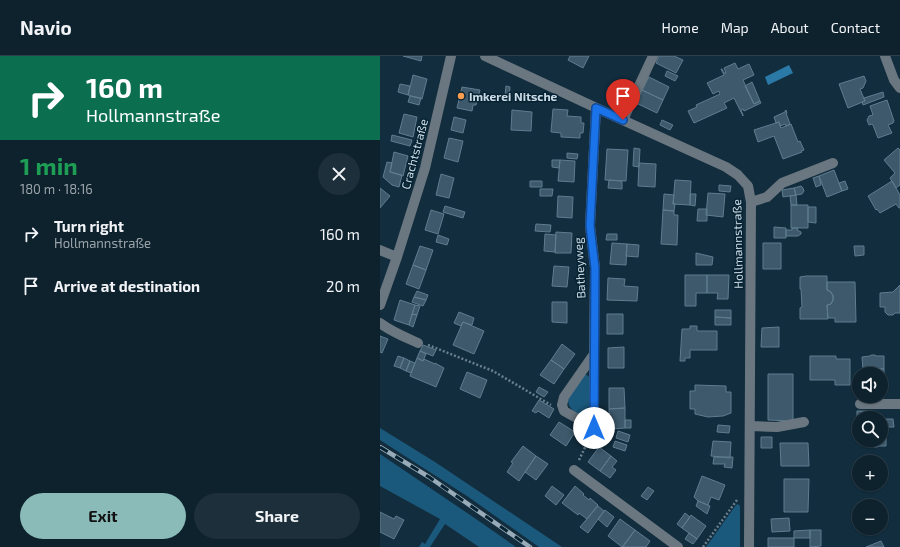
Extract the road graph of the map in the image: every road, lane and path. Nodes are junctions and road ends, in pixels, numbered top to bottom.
1 (451, 56) edge
2 (485, 56) edge
3 (653, 56) edge
4 (885, 56) edge
5 (897, 84) edge
6 (596, 108) junction
7 (623, 120) junction
8 (833, 164) dead end
9 (751, 202) junction
10 (380, 250) edge
11 (397, 257) junction
12 (380, 305) edge
13 (380, 323) edge
14 (418, 343) joint
15 (594, 354) junction
16 (860, 404) dead end
17 (900, 404) edge
18 (562, 405) junction
19 (804, 422) dead end
20 (750, 426) junction
21 (594, 428) junction
22 (574, 470) joint
23 (739, 497) dead end
24 (678, 547) edge
25 (703, 547) edge
26 (749, 547) edge

1 - 11 street, Crachtstraße
2 - 6 street, Hollmannstraße
3 - 7 street
4 - 5 street
6 - 7 street, Hollmannstraße
6 - 15 street, Batheyweg
7 - 9 street, Hollmannstraße
8 - 9 street
9 - 20 street, Hollmannstraße
10 - 11 street
11 - 12 street, Crachtstraße
13 - 14 street
14 - 18 path
15 - 18 street
15 - 21 street, Batheyweg
16 - 17 street
18 - 21 street
19 - 20 street
20 - 26 street, Hollmannstraße
21 - 22 path
22 - 24 street
23 - 25 path

